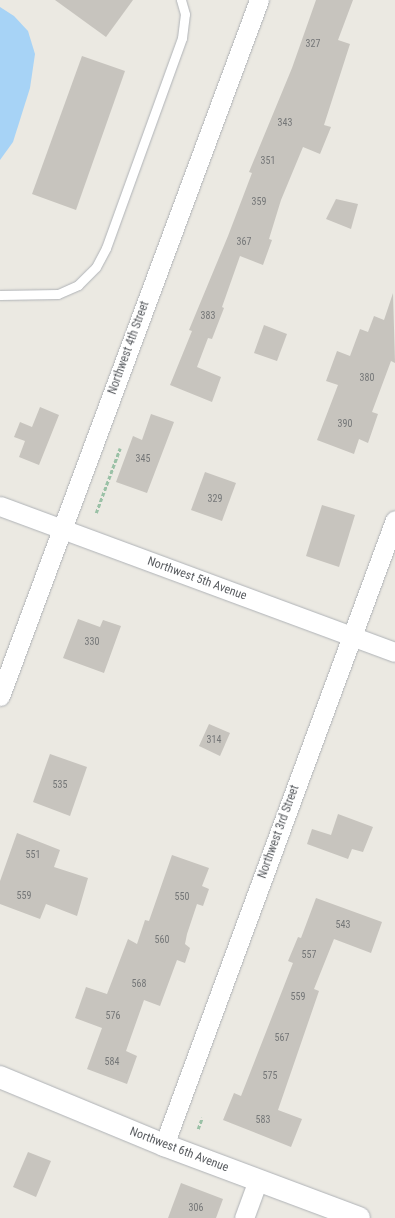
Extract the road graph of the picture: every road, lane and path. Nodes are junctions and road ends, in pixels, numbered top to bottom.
1 (182, 0) edge
2 (259, 0) edge
3 (0, 295) edge
4 (120, 448) dead end
5 (0, 506) edge
6 (96, 513) dead end
7 (395, 520) edge
8 (62, 530) junction
9 (352, 636) junction
10 (395, 652) edge
11 (0, 696) edge
12 (0, 1077) edge
13 (202, 1118) dead end
14 (198, 1129) dead end
15 (164, 1145) junction
16 (258, 1180) junction
17 (244, 1218) edge
18 (359, 1218) edge

1 - 3 lane
2 - 8 street, Northwest 4th Street
4 - 6 path
5 - 8 street, Northwest 5th Avenue
7 - 9 street, Northwest 3rd Street
8 - 9 street, Northwest 5th Avenue
8 - 11 street, Northwest 4th Street
9 - 10 street, Northwest 5th Avenue
9 - 15 street, Northwest 3rd Street
12 - 15 street, Northwest 6th Avenue
13 - 14 path
15 - 16 street, Northwest 6th Avenue
16 - 17 street
16 - 18 street, Northwest 6th Avenue

